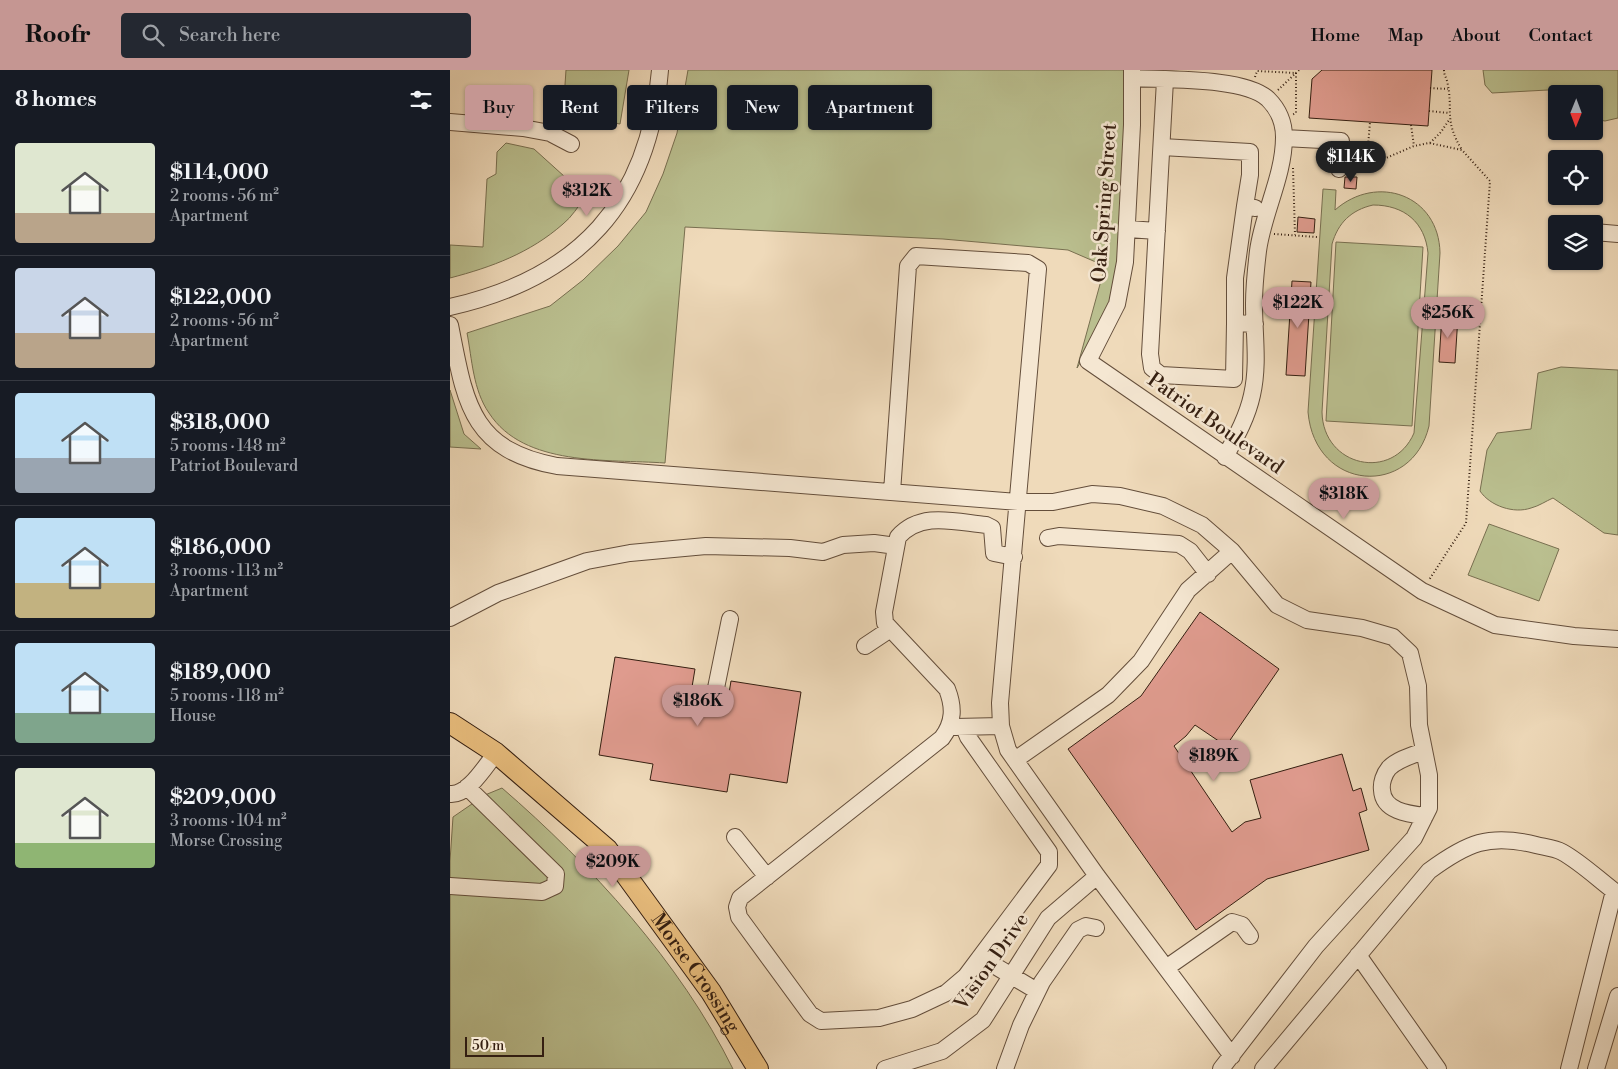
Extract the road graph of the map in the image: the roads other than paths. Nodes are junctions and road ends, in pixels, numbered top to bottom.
1 (660, 70) edge
2 (1132, 74) edge
3 (1199, 76) edge
4 (1165, 80) junction
5 (450, 122) edge
6 (1284, 138) junction
7 (571, 144) dead end
8 (1162, 147) junction
9 (1340, 163) road end
10 (1245, 206) junction
11 (1266, 209) junction
12 (1128, 229) junction
13 (1157, 231) junction
14 (1603, 233) edge
15 (1618, 234) edge
16 (450, 307) edge
17 (1235, 323) junction
18 (1255, 324) junction
19 (450, 325) edge
20 (1088, 361) joint
21 (1225, 457) junction
22 (892, 492) junction
23 (1019, 502) junction
24 (1048, 538) dead end
25 (896, 546) junction
26 (1232, 551) junction
27 (1014, 557) junction
28 (1208, 574) junction
29 (450, 618) edge
30 (730, 619) dead end
31 (889, 630) junction
32 (1618, 639) edge
33 (865, 646) dead end
34 (716, 688) dead end
35 (450, 723) edge
36 (1001, 726) junction
37 (957, 727) junction
38 (1424, 751) junction
39 (496, 753) junction
40 (1015, 760) junction
41 (455, 793) edge
42 (1425, 816) junction
43 (736, 837) dead end
44 (1097, 876) junction
45 (767, 877) junction
46 (450, 886) edge
47 (1616, 893) edge
48 (1096, 928) dead end
49 (1250, 936) dead end
50 (1358, 955) junction
51 (980, 957) junction
52 (1166, 968) junction
53 (1012, 976) junction
54 (1038, 991) junction
55 (1618, 996) edge
56 (1232, 1056) junction
57 (758, 1069) edge
58 (885, 1069) edge
59 (1005, 1069) edge
60 (1221, 1069) edge
61 (1263, 1069) edge
62 (1438, 1069) edge
63 (1569, 1069) edge
64 (1596, 1069) edge

1 - 16 street
2 - 4 street
2 - 12 street, Oak Spring Street
3 - 4 street
3 - 6 street
4 - 8 street
5 - 7 street
6 - 9 street
6 - 11 street
8 - 10 street
8 - 13 street
10 - 11 street
10 - 17 street
11 - 18 street
12 - 13 street
12 - 20 street, Oak Spring Street
13 - 17 street
14 - 15 street
17 - 18 street
18 - 21 street
19 - 22 street
20 - 21 street, Patriot Boulevard
21 - 32 street, Patriot Boulevard
22 - 23 street
22 - 23 street
23 - 26 street
23 - 27 street
24 - 28 street
25 - 27 street
25 - 29 street
25 - 31 street
26 - 28 street
26 - 38 street
27 - 36 street
28 - 40 street
30 - 34 street
31 - 33 street
31 - 37 street
35 - 39 main road, Morse Crossing
36 - 37 street
36 - 40 street
37 - 45 street
37 - 51 street
38 - 42 street
38 - 42 street
39 - 41 street
39 - 57 main road, Morse Crossing
40 - 44 street
41 - 46 street
42 - 56 street
43 - 45 street
44 - 52 street
44 - 53 street, Vision Drive
45 - 51 street
47 - 50 street
47 - 63 street
48 - 54 street
49 - 52 street
50 - 61 street
50 - 62 street
51 - 53 street
52 - 56 street
53 - 54 street
53 - 58 street, Vision Drive
54 - 59 street
55 - 64 street
56 - 60 street

